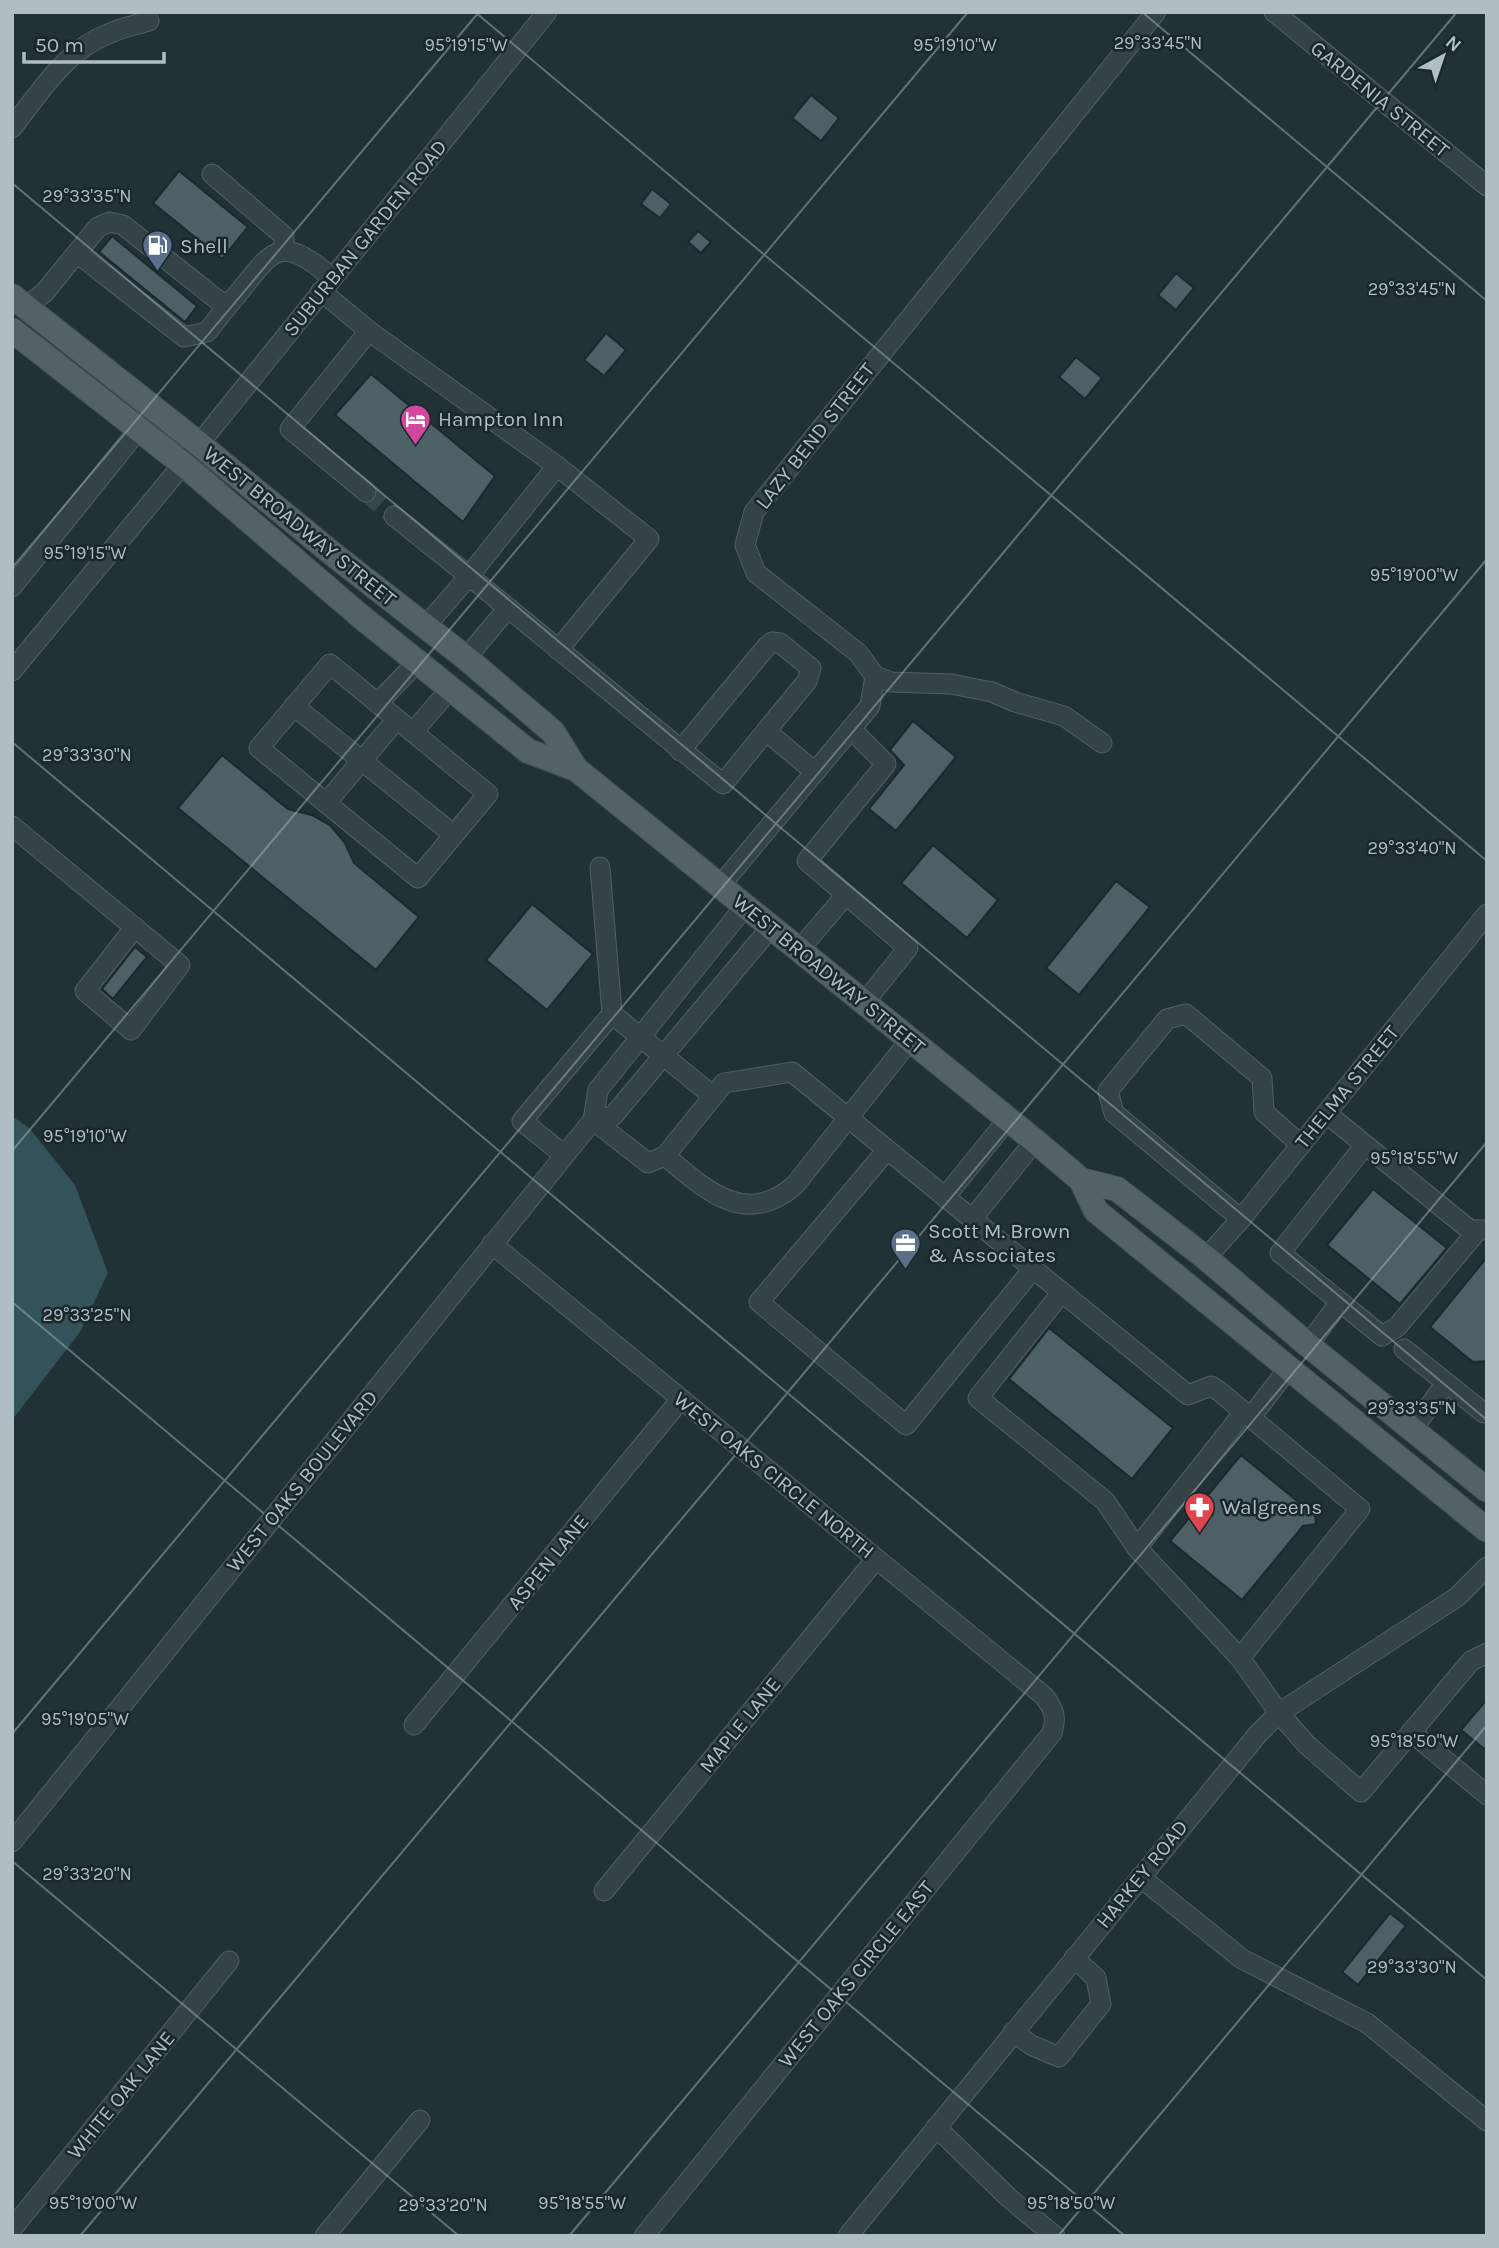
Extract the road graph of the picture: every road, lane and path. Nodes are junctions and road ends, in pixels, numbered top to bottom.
1 (547, 12) edge
2 (1156, 12) edge
3 (1274, 12) edge
4 (149, 21) dead end
5 (12, 128) edge
6 (212, 174) dead end
7 (1487, 186) edge
8 (284, 250) junction
9 (77, 253) junction
10 (327, 285) junction
11 (17, 303) edge
12 (230, 303) junction
13 (12, 329) edge
14 (369, 331) junction
15 (108, 373) junction
16 (139, 429) junction
17 (199, 444) junction
18 (183, 464) junction
19 (557, 466) junction
20 (366, 492) tunnel mouth
21 (394, 516) tunnel mouth
22 (469, 576) junction
23 (12, 587) edge
24 (508, 608) junction
25 (359, 615) junction
26 (425, 627) junction
27 (558, 650) junction
28 (466, 658) junction
29 (418, 661) junction
30 (12, 671) edge
31 (875, 676) junction
32 (450, 689) junction
33 (378, 703) junction
34 (294, 706) junction
35 (523, 706) junction
36 (397, 719) junction
37 (851, 730) junction
38 (766, 731) junction
39 (413, 732) junction
40 (1102, 743) dead end
41 (680, 751) junction
42 (362, 760) junction
43 (576, 769) junction
44 (815, 772) junction
45 (326, 803) junction
46 (12, 825) edge
47 (454, 835) junction
48 (600, 867) dead end
49 (720, 886) junction
50 (846, 895) junction
51 (745, 906) junction
52 (1487, 914) edge
53 (771, 927) junction
54 (135, 928) junction
55 (799, 950) junction
56 (864, 1003) junction
57 (612, 1014) junction
58 (641, 1038) junction
59 (910, 1040) junction
60 (663, 1056) junction
61 (713, 1097) junction
62 (1326, 1113) junction
63 (848, 1118) junction
64 (1008, 1119) junction
65 (593, 1120) junction
66 (1035, 1141) junction
67 (1301, 1145) junction
68 (1366, 1145) junction
69 (887, 1150) junction
70 (564, 1155) junction
71 (665, 1156) junction
72 (1081, 1180) junction
73 (945, 1197) junction
74 (972, 1219) junction
75 (1241, 1219) junction
76 (1483, 1230) edge
77 (492, 1244) junction
78 (1206, 1258) junction
79 (1033, 1269) junction
80 (1062, 1292) junction
81 (1340, 1302) junction
82 (1308, 1345) junction
83 (1404, 1349) dead end
84 (1287, 1369) junction
85 (1446, 1383) junction
86 (681, 1399) junction
87 (1487, 1410) edge
88 (1248, 1415) junction
89 (1412, 1430) junction
90 (1487, 1490) edge
91 (1487, 1530) edge
92 (1137, 1548) junction
93 (876, 1559) junction
94 (1487, 1567) edge
95 (1487, 1653) edge
96 (1240, 1658) junction
97 (1053, 1707) joint
98 (1279, 1713) junction
99 (414, 1726) dead end
100 (1411, 1732) junction
101 (1487, 1795) edge
102 (12, 1842) edge
103 (1140, 1877) junction
104 (604, 1891) dead end
105 (1074, 1958) junction
106 (229, 1961) dead end
107 (1013, 2032) junction
108 (420, 2120) dead end
109 (1487, 2121) edge
110 (936, 2127) junction
111 (12, 2229) edge
112 (325, 2236) edge
113 (644, 2236) edge
114 (848, 2236) edge
115 (1055, 2236) edge

1 - 10 street, SUBURBAN GARDEN ROAD
2 - 31 street, LAZY BEND STREET
3 - 7 street, GARDENIA STREET
4 - 5 street
6 - 8 street
8 - 10 street
8 - 12 street
9 - 11 street
9 - 12 street
9 - 12 street
10 - 14 street
10 - 17 street, SUBURBAN GARDEN ROAD
11 - 15 main road, WEST BROADWAY STREET
13 - 15 main road
13 - 16 main road, WEST BROADWAY STREET
14 - 19 street
14 - 20 street
15 - 17 main road, WEST BROADWAY STREET
16 - 18 main road, WEST BROADWAY STREET
16 - 23 street
17 - 18 street, SUBURBAN GARDEN ROAD
17 - 26 main road, WEST BROADWAY STREET
18 - 25 main road, WEST BROADWAY STREET
18 - 30 street, SUBURBAN GARDEN ROAD
19 - 22 street
19 - 27 street
21 - 22 street
22 - 24 street
22 - 26 street
24 - 27 street
24 - 28 street
25 - 28 main road
25 - 29 main road, WEST BROADWAY STREET
26 - 28 main road, WEST BROADWAY STREET
27 - 41 street
28 - 35 main road, WEST BROADWAY STREET
29 - 32 main road, WEST BROADWAY STREET
29 - 33 street
29 - 35 main road
31 - 37 street
31 - 40 street
32 - 39 street
32 - 43 main road, WEST BROADWAY STREET
33 - 34 street
33 - 36 street
34 - 42 street
34 - 45 street
35 - 43 main road, WEST BROADWAY STREET
36 - 39 street
36 - 42 street
37 - 44 street
37 - 50 street
38 - 41 street
38 - 41 street
38 - 44 street
39 - 47 street
42 - 45 street
42 - 47 street
43 - 49 main road, WEST BROADWAY STREET
44 - 49 street
45 - 47 street
46 - 54 street
48 - 57 street
49 - 51 main road, WEST BROADWAY STREET
50 - 55 street
50 - 56 street
51 - 53 main road, WEST BROADWAY STREET
51 - 58 street, WEST OAKS BOULEVARD
52 - 62 street, THELMA STREET
53 - 55 main road, WEST BROADWAY STREET
53 - 60 street, WEST OAKS BOULEVARD
54 - 54 street
55 - 56 main road, WEST BROADWAY STREET
56 - 59 main road, WEST BROADWAY STREET
57 - 58 street
57 - 70 street
58 - 60 street
58 - 65 street, WEST OAKS BOULEVARD
59 - 63 street
59 - 64 main road, WEST BROADWAY STREET
60 - 61 street
60 - 65 street, WEST OAKS BOULEVARD
61 - 63 street
61 - 71 street
62 - 67 street, THELMA STREET
62 - 68 street
63 - 69 street
63 - 71 street
64 - 66 main road, WEST BROADWAY STREET
64 - 73 street
65 - 70 street, WEST OAKS BOULEVARD
65 - 71 street
66 - 72 main road, WEST BROADWAY STREET
66 - 74 street
67 - 75 street, THELMA STREET
67 - 75 street
68 - 76 street
68 - 81 street
69 - 73 street
69 - 79 street
70 - 77 street, WEST OAKS BOULEVARD
72 - 78 main road, WEST BROADWAY STREET
72 - 84 main road, WEST BROADWAY STREET
73 - 74 street
74 - 79 street
75 - 78 street, THELMA STREET
76 - 81 street
77 - 86 street, WEST OAKS CIRCLE NORTH
77 - 102 street, WEST OAKS BOULEVARD
78 - 82 main road, WEST BROADWAY STREET
79 - 80 street
80 - 88 street
80 - 92 street
81 - 82 street
82 - 89 main road, WEST BROADWAY STREET
83 - 85 street
84 - 88 street
84 - 91 main road, WEST BROADWAY STREET
85 - 87 street
85 - 89 street
86 - 93 street, WEST OAKS CIRCLE NORTH
86 - 99 street, ASPEN LANE
88 - 92 street
88 - 96 street
89 - 90 main road, WEST BROADWAY STREET
92 - 96 street
93 - 97 street, WEST OAKS CIRCLE NORTH
93 - 104 street, MAPLE LANE
94 - 98 street, HARKEY ROAD
95 - 100 street
96 - 98 street
97 - 113 street, WEST OAKS CIRCLE EAST
98 - 100 street
98 - 103 street, HARKEY ROAD
100 - 101 street
103 - 105 street, HARKEY ROAD
103 - 109 street
105 - 107 street, HARKEY ROAD
105 - 107 street
106 - 111 street, WHITE OAK LANE
107 - 110 street, HARKEY ROAD
108 - 112 street
110 - 114 street, HARKEY ROAD
110 - 115 street

